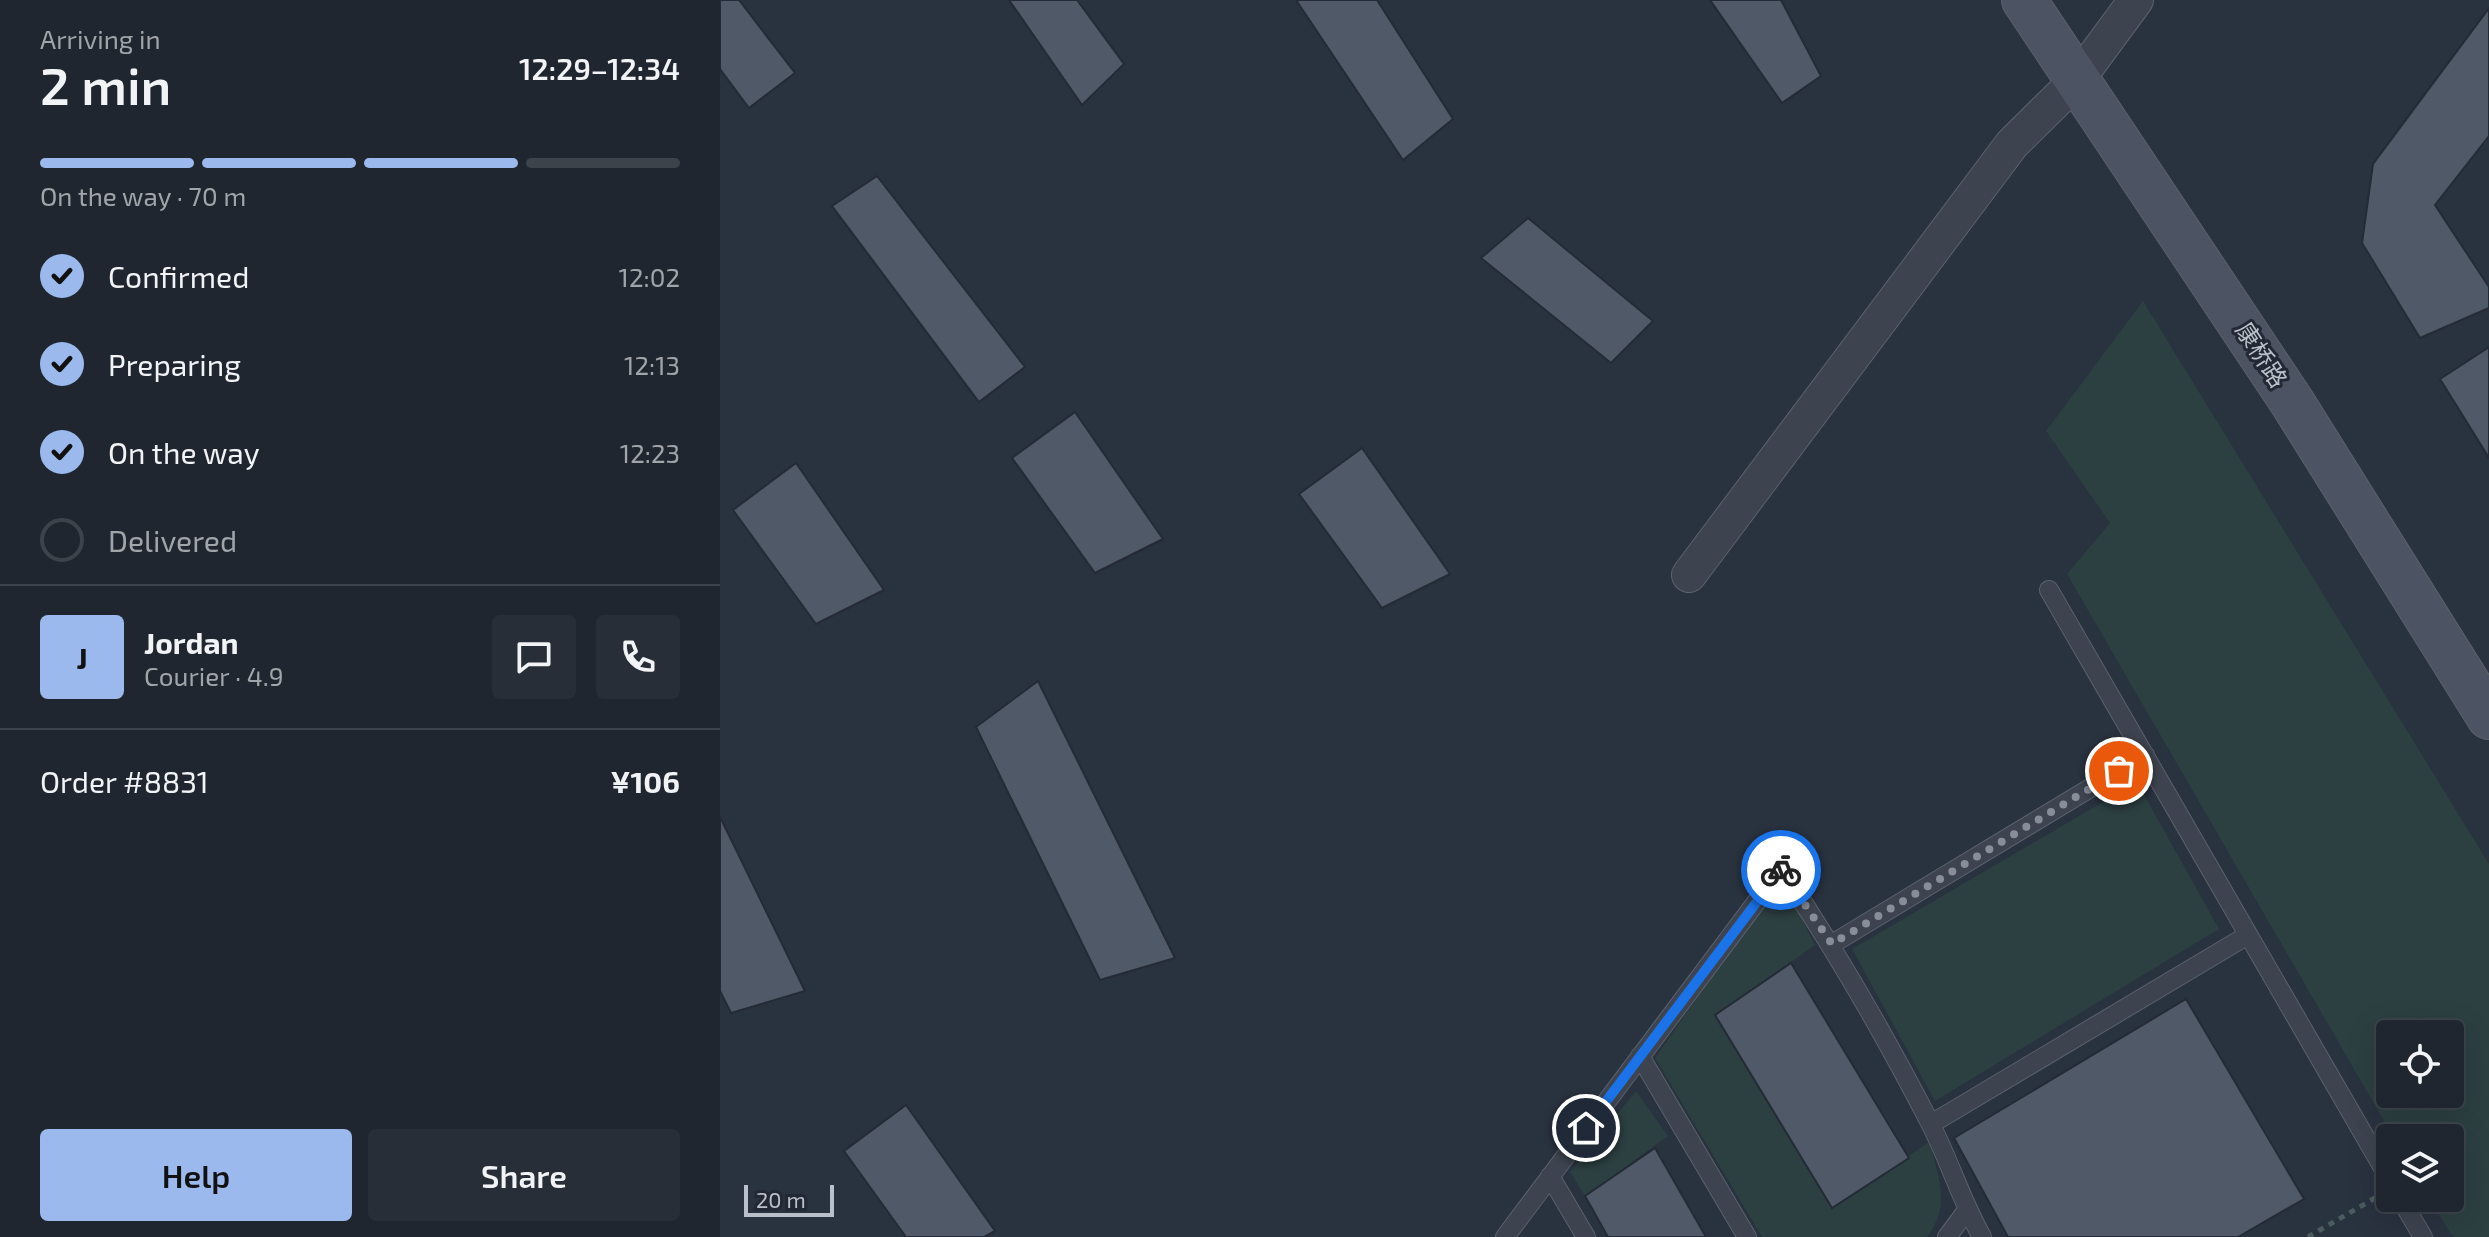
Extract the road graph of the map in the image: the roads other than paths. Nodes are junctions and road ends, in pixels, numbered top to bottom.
1 (2024, 0) edge
2 (2136, 0) edge
3 (2077, 80) junction
4 (1689, 575) dead end
5 (2049, 590) dead end
6 (2489, 717) edge
7 (2145, 755) junction
8 (2248, 935) junction
9 (1832, 944) junction
10 (1640, 1056) junction
11 (1931, 1124) junction
12 (2376, 1156) edge
13 (1550, 1176) junction
14 (1967, 1210) junction
15 (2408, 1212) edge
16 (1505, 1237) edge
17 (1586, 1237) edge
18 (1747, 1237) edge
19 (1947, 1237) edge
20 (1982, 1237) edge
21 (2423, 1237) edge

1 - 3 main road, 康桥路
2 - 3 street
3 - 4 street
3 - 6 main road, 康桥路
5 - 7 lane
7 - 8 lane
7 - 9 lane
8 - 11 lane
8 - 12 lane
9 - 10 lane
9 - 11 lane
10 - 13 lane
10 - 18 lane
11 - 14 lane
13 - 16 lane
13 - 17 lane
14 - 19 lane
14 - 20 lane
15 - 21 lane

